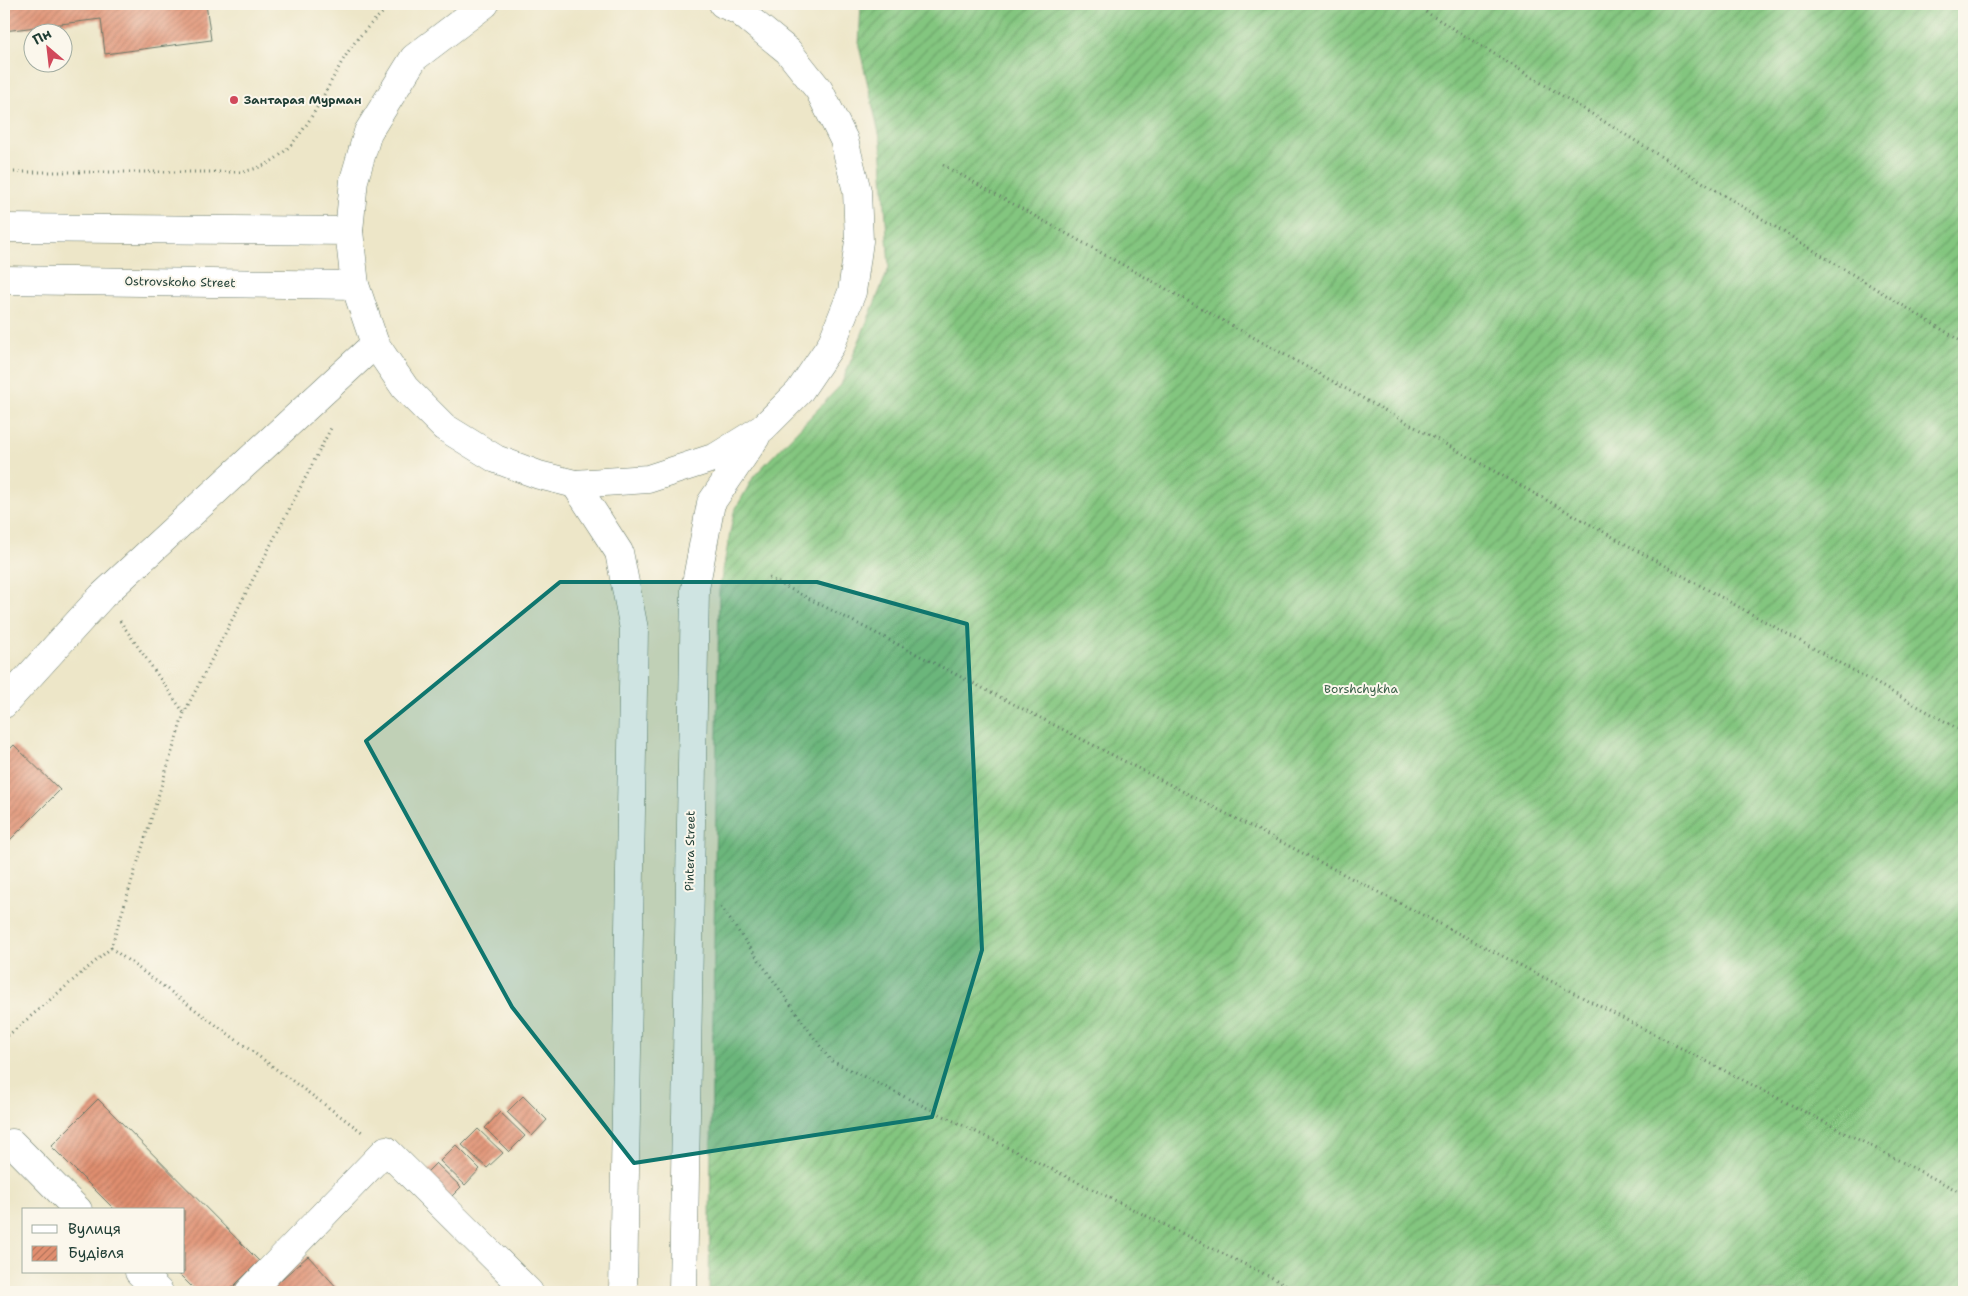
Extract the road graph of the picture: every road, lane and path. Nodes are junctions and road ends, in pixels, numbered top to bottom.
1 (393, 4) edge
2 (485, 4) edge
3 (723, 4) edge
4 (1413, 4) edge
5 (943, 165) dead end
6 (4, 172) edge
7 (4, 228) edge
8 (349, 231) junction
9 (4, 280) edge
10 (355, 286) junction
11 (375, 344) junction
12 (1964, 344) edge
13 (334, 423) dead end
14 (762, 428) junction
15 (575, 484) junction
16 (769, 578) dead end
17 (102, 596) junction
18 (4, 704) edge
19 (184, 713) junction
20 (1964, 732) edge
21 (718, 903) dead end
22 (110, 948) junction
23 (4, 1039) edge
24 (12, 1143) dead end
25 (386, 1150) junction
26 (1964, 1194) edge
27 (76, 1208) edge
28 (141, 1274) edge
29 (159, 1292) edge
30 (250, 1292) edge
31 (528, 1292) edge
32 (623, 1292) edge
33 (683, 1292) edge
34 (1301, 1292) edge

1 - 6 path
2 - 8 street
3 - 14 street
4 - 12 path
5 - 20 path
7 - 8 street
8 - 10 street
9 - 10 street, Ostrovskoho Street
10 - 11 street
11 - 15 street
11 - 17 street
13 - 19 path
14 - 15 street
14 - 33 street, Pintera Street
15 - 32 street
16 - 26 path
17 - 18 street
17 - 19 path
19 - 22 path
21 - 34 path
22 - 23 path
22 - 25 path
24 - 27 street
25 - 30 street
25 - 31 street
28 - 29 street

